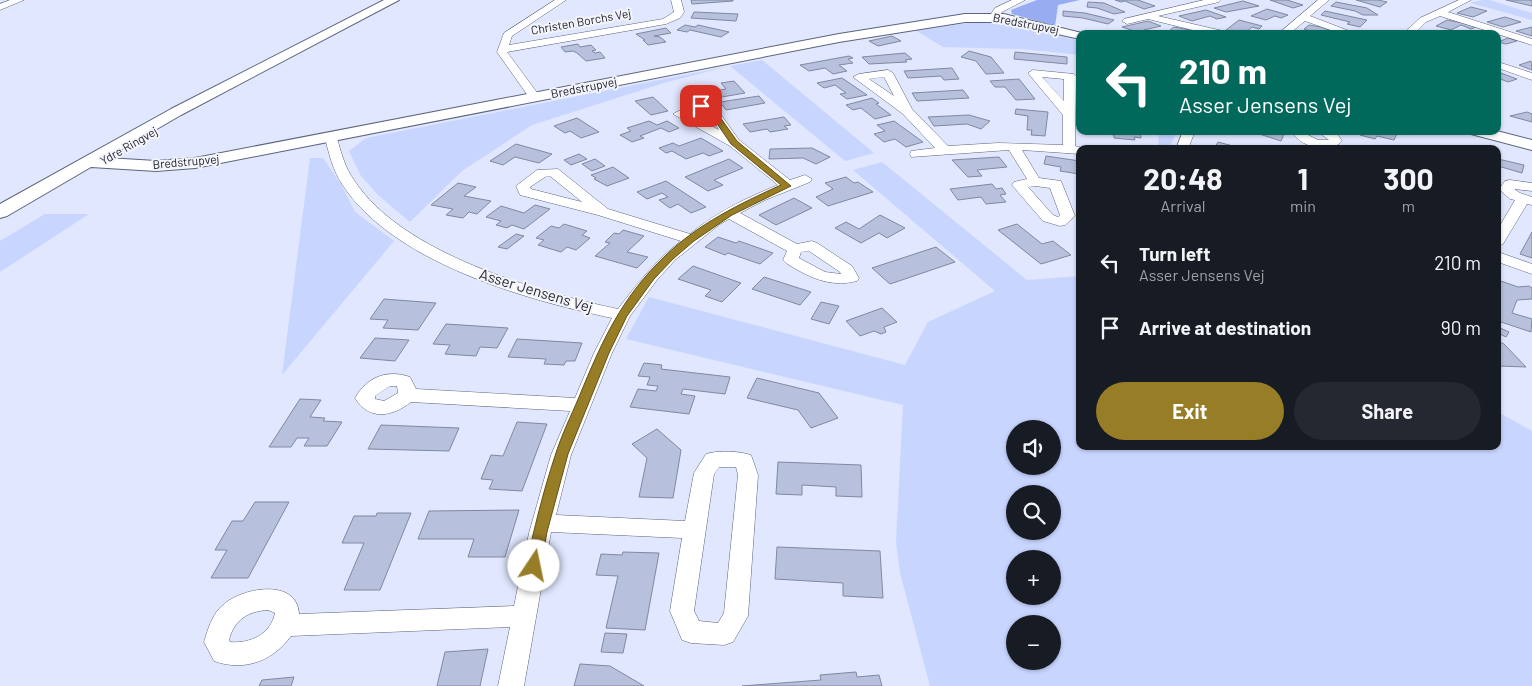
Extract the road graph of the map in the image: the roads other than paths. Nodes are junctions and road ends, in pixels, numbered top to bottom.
1 (19, 0) edge
2 (393, 0) edge
3 (561, 0) edge
4 (676, 0) edge
5 (1020, 0) edge
6 (1216, 0) edge
7 (1324, 0) edge
8 (1466, 0) edge
9 (0, 7) edge
10 (1438, 12) junction
11 (994, 17) junction
12 (1146, 17) junction
13 (1304, 17) junction
14 (1127, 21) dead end
15 (1205, 30) edge
16 (1288, 30) edge
17 (1341, 30) edge
18 (1412, 30) edge
19 (1494, 30) edge
20 (1501, 32) edge
21 (1076, 35) edge
22 (1532, 42) edge
23 (502, 49) junction
24 (1501, 66) edge
25 (1532, 77) edge
26 (535, 98) junction
27 (907, 110) dead end
28 (1069, 115) dead end
29 (1301, 135) edge
30 (1331, 135) edge
31 (1493, 135) edge
32 (331, 138) junction
33 (734, 143) dead end
34 (1311, 145) edge
35 (1320, 145) edge
36 (1532, 145) edge
37 (1013, 146) junction
38 (944, 150) junction
39 (1074, 150) edge
40 (916, 154) dead end
41 (94, 163) junction
42 (1035, 182) dead end
43 (1532, 187) edge
44 (1527, 200) edge
45 (0, 212) edge
46 (603, 212) junction
47 (729, 213) junction
48 (0, 223) edge
49 (1501, 237) edge
50 (691, 239) junction
51 (795, 249) dead end
52 (1501, 258) edge
53 (1532, 269) edge
54 (622, 315) junction
55 (407, 394) dead end
56 (582, 405) junction
57 (543, 523) junction
58 (694, 530) junction
59 (524, 616) junction
60 (285, 625) dead end
61 (511, 686) edge

1 - 9 street
2 - 41 street, Ydre Ringvej
3 - 23 street, Christen Borchs Vej
4 - 23 street, Christen Borchs Vej
5 - 11 street
6 - 12 street
7 - 13 street
8 - 10 street
10 - 18 street
10 - 19 street
11 - 21 street, Bredstrupvej
11 - 26 street, Bredstrupvej
12 - 14 street
12 - 15 street
13 - 16 street
13 - 17 street
20 - 22 street
23 - 26 street
24 - 25 street
26 - 32 street, Bredstrupvej
27 - 38 street
28 - 39 street
29 - 34 street
30 - 35 street
31 - 36 street
32 - 41 street, Bredstrupvej
32 - 54 street, Asser Jensens Vej
33 - 47 street
37 - 38 street
37 - 39 street
37 - 42 street
38 - 40 street
41 - 45 street, Ydre Ringvej
41 - 48 street, Ydre Ringvej
43 - 44 street
44 - 49 street
46 - 46 street
46 - 50 street
47 - 50 street
47 - 51 street
50 - 54 street
52 - 53 street
54 - 56 street
55 - 56 street
56 - 57 street
57 - 58 street
57 - 59 street
58 - 58 street
59 - 60 street
59 - 61 street

